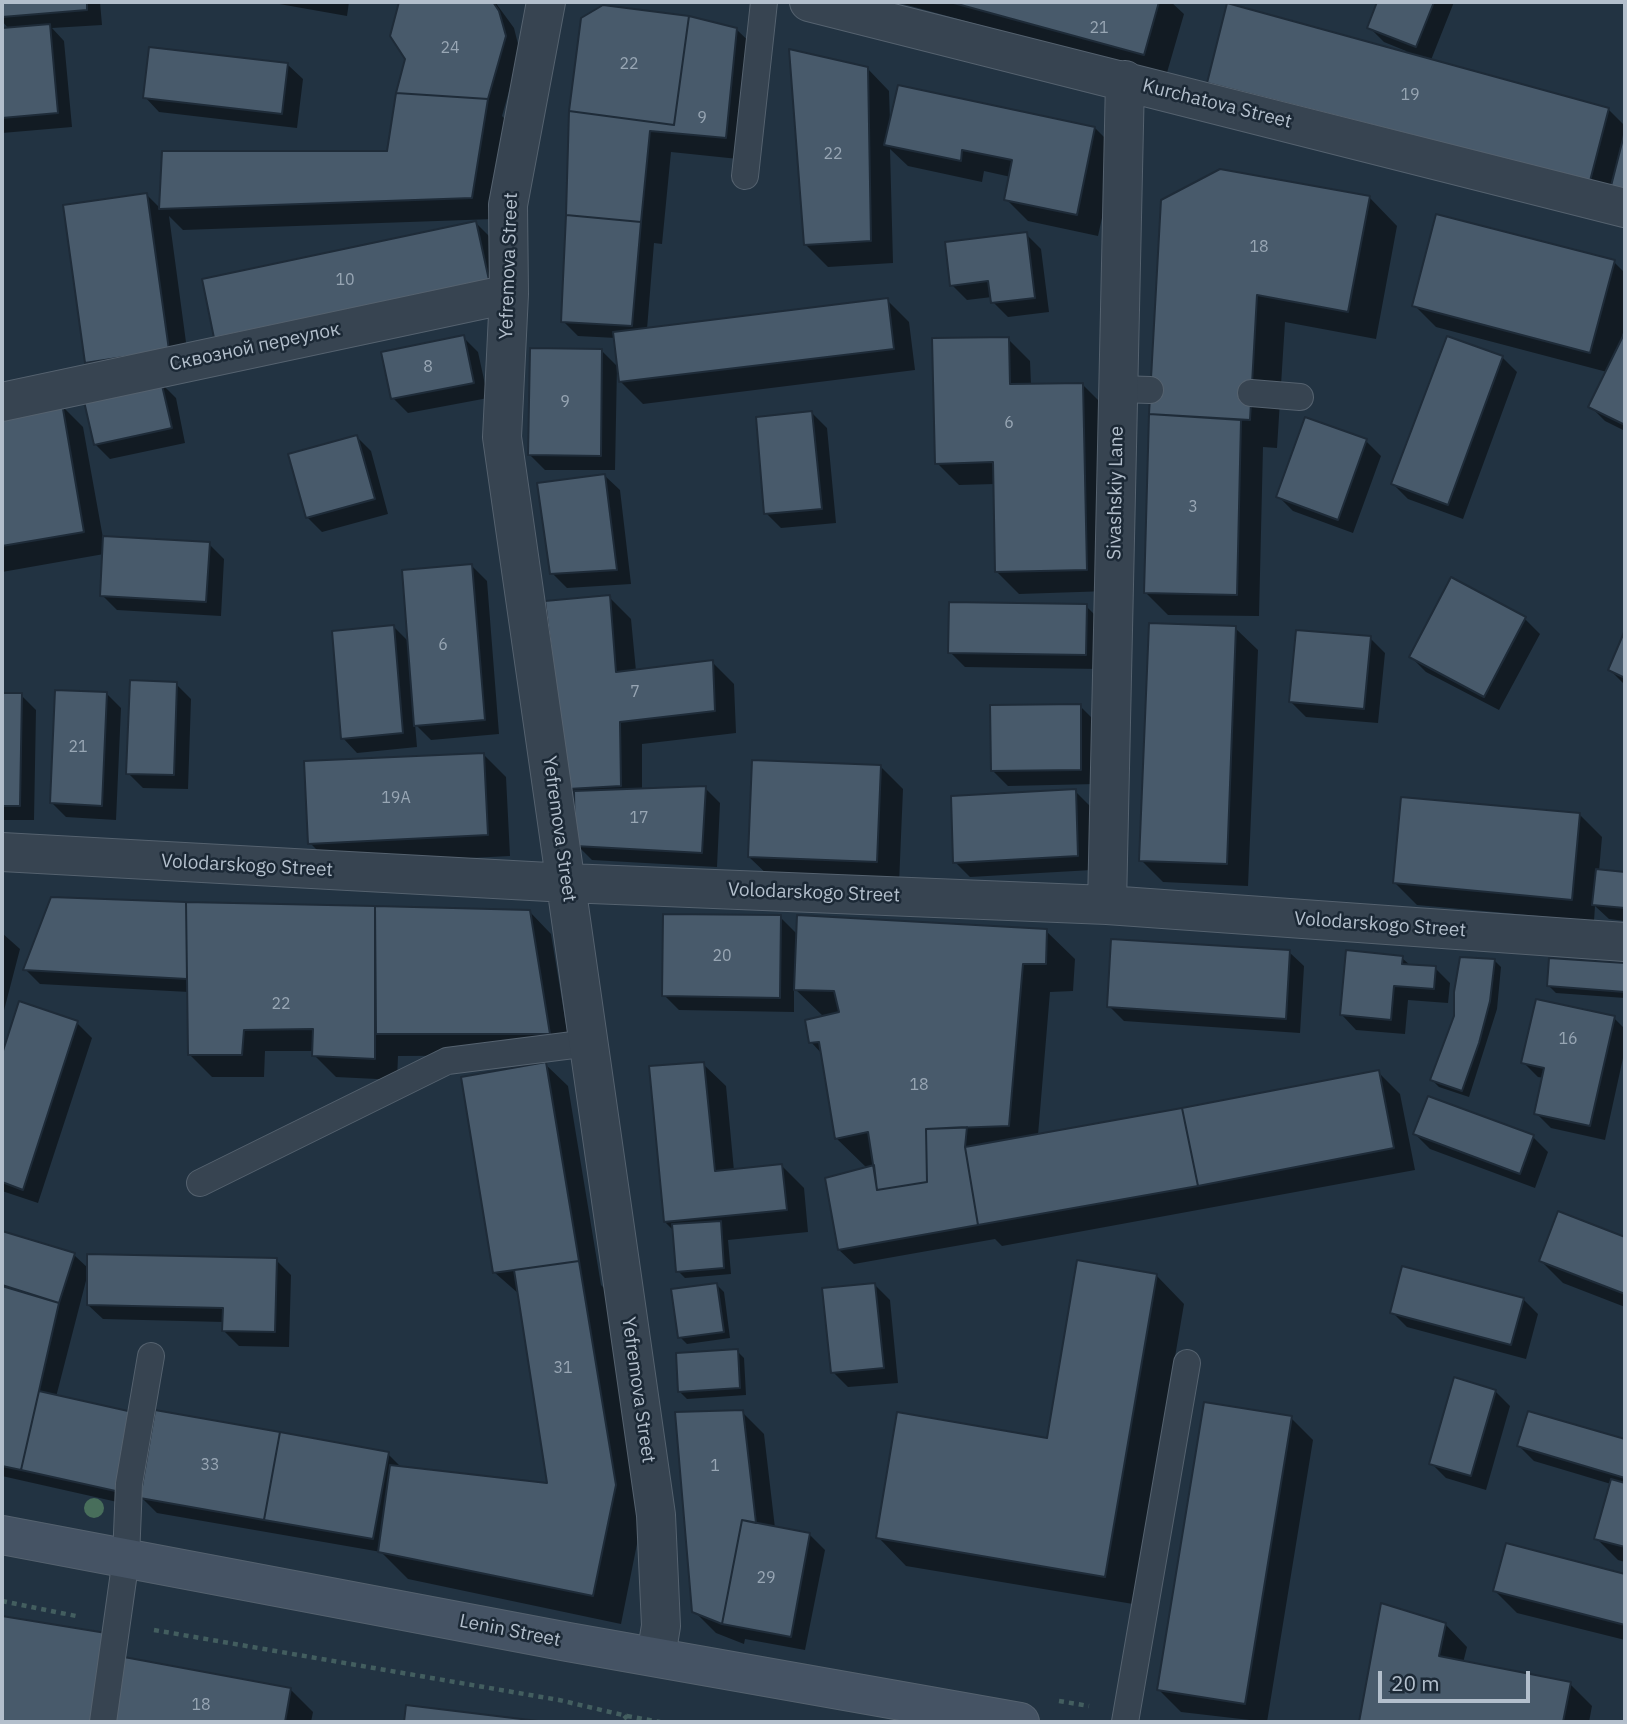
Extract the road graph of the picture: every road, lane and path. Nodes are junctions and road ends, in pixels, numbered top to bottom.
1 (546, 2) edge
2 (764, 2) edge
3 (809, 2) edge
4 (1125, 80) junction
5 (745, 177) dead end
6 (1625, 208) edge
7 (509, 294) junction
8 (1251, 393) dead end
9 (1300, 397) dead end
10 (2, 401) edge
11 (2, 852) edge
12 (567, 883) junction
13 (1107, 905) junction
14 (1625, 942) edge
15 (589, 1043) junction
16 (200, 1182) dead end
17 (151, 1356) dead end
18 (1187, 1363) dead end
19 (2, 1535) edge
20 (126, 1558) junction
21 (2, 1601) edge
22 (119, 1624) junction
23 (656, 1656) junction
24 (627, 1716) junction
25 (103, 1722) edge
26 (620, 1722) edge
27 (660, 1722) edge
28 (1020, 1722) edge
29 (1125, 1722) edge

1 - 7 street, Yefremova Street
2 - 5 lane
3 - 4 street, Kurchatova Street
4 - 6 street, Kurchatova Street
4 - 13 street, Sivashskiy Lane
7 - 10 street, Сквозной переулок
7 - 12 street, Yefremova Street
8 - 9 lane
11 - 12 street, Volodarskogo Street
12 - 13 street, Volodarskogo Street
12 - 15 street, Yefremova Street
13 - 14 street, Volodarskogo Street
15 - 16 lane
15 - 23 street, Yefremova Street
17 - 20 lane
18 - 29 lane
19 - 20 main road, Lenin Street
20 - 22 lane
20 - 23 main road, Lenin Street
21 - 22 path
22 - 24 path
22 - 25 lane
23 - 28 main road, Lenin Street
24 - 26 path
24 - 27 path

